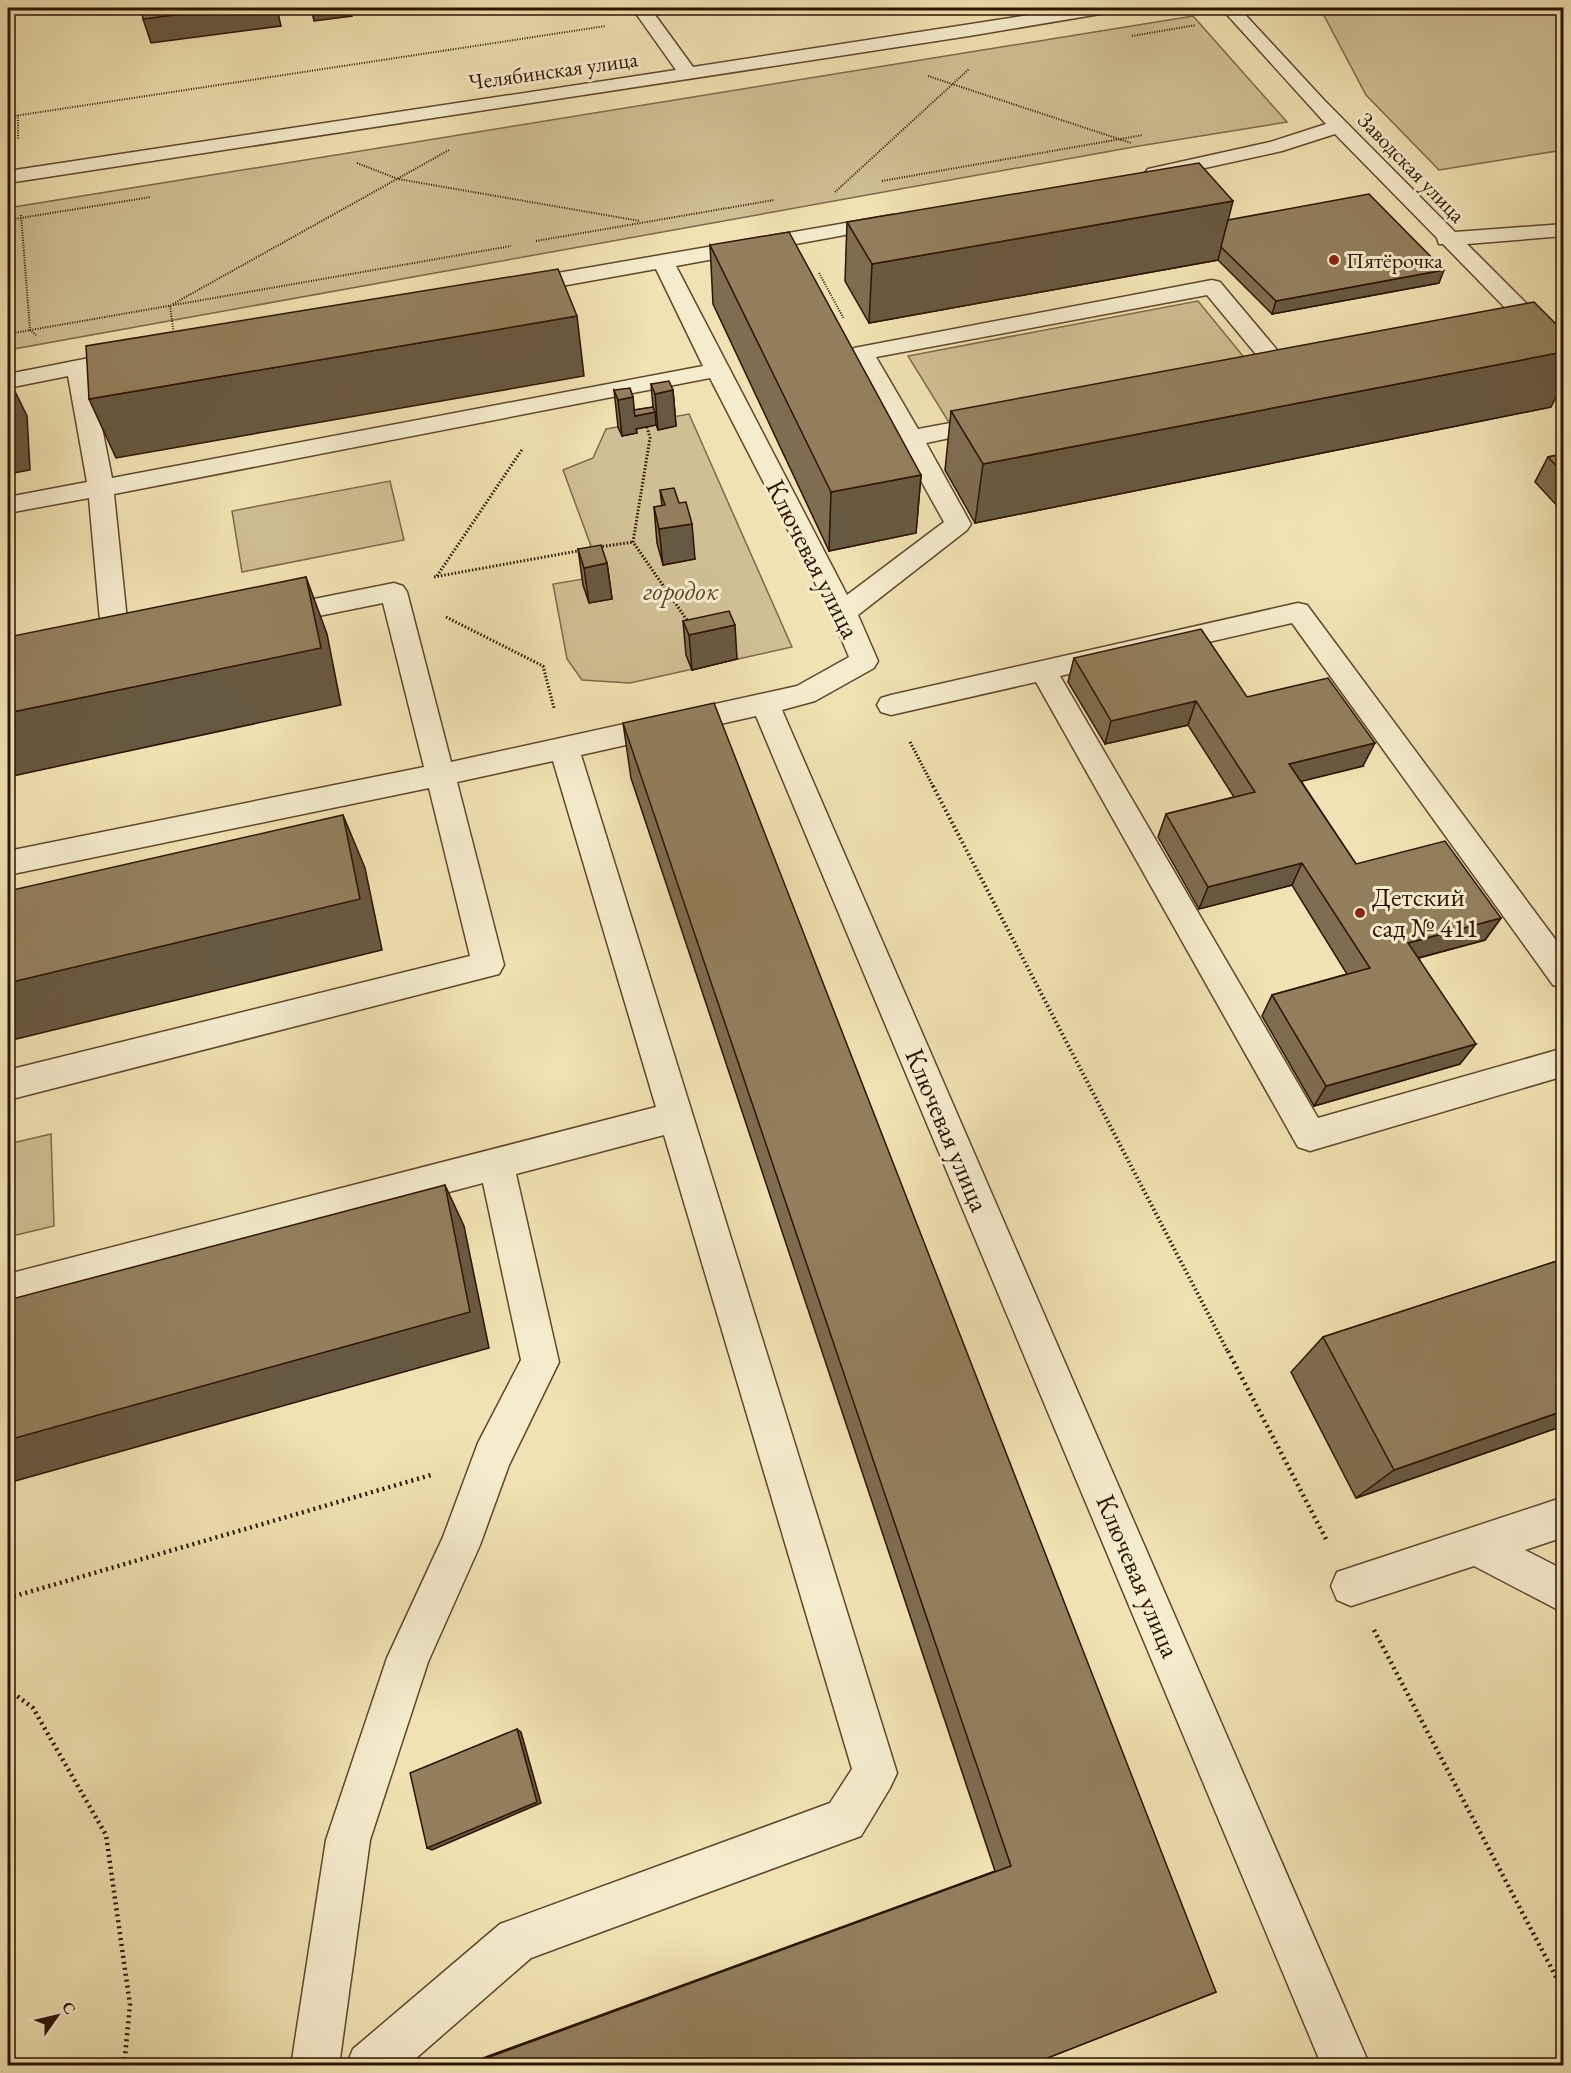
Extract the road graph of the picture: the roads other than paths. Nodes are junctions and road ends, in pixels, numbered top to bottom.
1 (1106, 8) edge
2 (1230, 8) edge
3 (644, 14) edge
4 (689, 74) junction
5 (1339, 126) junction
6 (13, 176) edge
7 (1133, 177) edge
8 (915, 217) edge
9 (1563, 230) edge
10 (1447, 239) junction
11 (663, 261) junction
12 (501, 290) edge
13 (1524, 316) junction
14 (1500, 320) edge
15 (176, 348) edge
16 (1563, 355) edge
17 (1324, 356) edge
18 (1277, 365) junction
19 (78, 367) junction
20 (1254, 369) edge
21 (717, 370) junction
22 (8, 381) edge
23 (1014, 418) edge
24 (911, 438) junction
25 (101, 488) junction
26 (8, 505) edge
27 (843, 612) junction
28 (255, 620) edge
29 (84, 655) edge
30 (1043, 670) junction
31 (765, 704) junction
32 (891, 705) road end
33 (564, 748) junction
34 (440, 774) junction
35 (8, 863) edge
36 (1563, 976) edge
37 (1563, 1062) edge
38 (8, 1084) edge
39 (676, 1117) junction
40 (496, 1164) junction
41 (8, 1292) edge
42 (1563, 1517) edge
43 (1479, 1547) junction
44 (1351, 1586) road end
45 (1563, 1593) edge
46 (315, 2066) edge
47 (370, 2066) edge
48 (1346, 2066) edge

1 - 4 street, Челябинская улица
2 - 5 street, Заводская улица
3 - 4 street
4 - 6 street, Челябинская улица
5 - 7 street
5 - 10 street, Заводская улица
8 - 11 street
9 - 10 street
10 - 13 street, Заводская улица
11 - 12 street
11 - 21 street, Ключевая улица
13 - 14 street
13 - 16 street, Заводская улица
15 - 19 street
17 - 18 street
18 - 20 street
18 - 24 street
19 - 22 street
19 - 25 street
21 - 25 street
21 - 27 street, Ключевая улица
23 - 24 street
24 - 27 street
25 - 26 street
25 - 29 street
27 - 31 street, Ключевая улица
28 - 34 street
30 - 32 street
30 - 36 street
30 - 37 street
31 - 33 street
31 - 48 street, Ключевая улица
33 - 34 street
33 - 39 street
34 - 35 street
34 - 38 street
39 - 40 street
39 - 47 street
40 - 41 street
40 - 46 street
42 - 43 street
43 - 44 street
43 - 45 street

